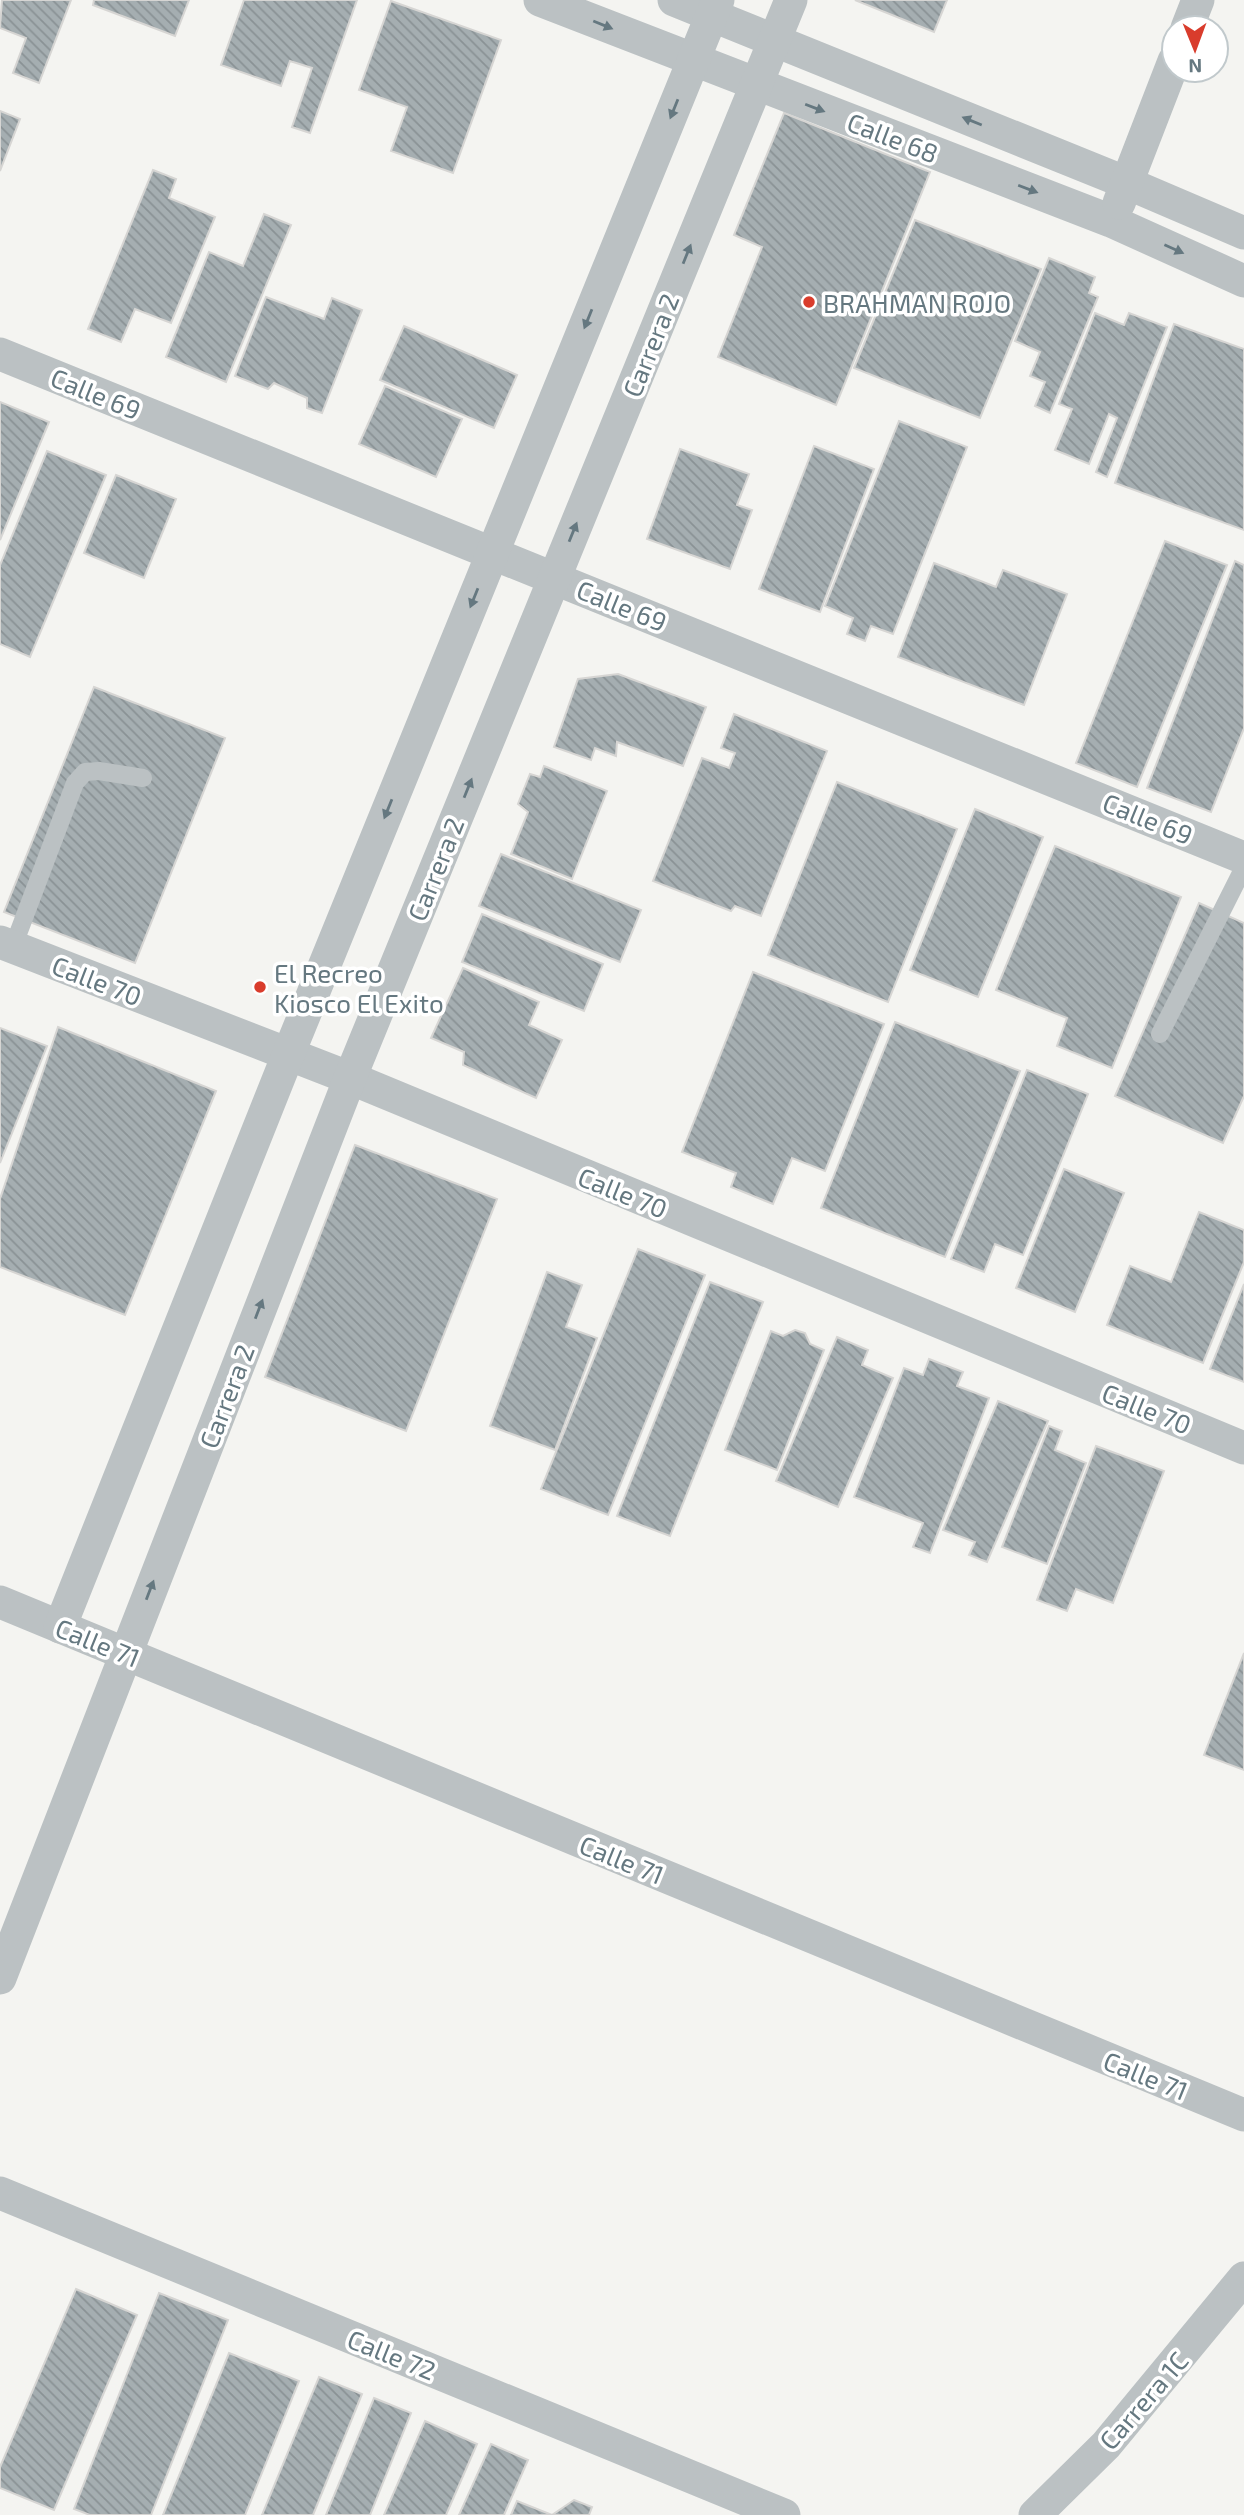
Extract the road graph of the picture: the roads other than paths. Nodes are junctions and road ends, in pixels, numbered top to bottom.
1 (540, 0) edge
2 (674, 0) edge
3 (791, 0) edge
4 (715, 8) edge
5 (774, 40) junction
6 (694, 61) junction
7 (1165, 84) edge
8 (756, 85) junction
9 (1127, 183) junction
10 (1111, 221) junction
11 (1244, 233) edge
12 (1244, 281) edge
13 (0, 355) edge
14 (493, 552) junction
15 (554, 578) junction
16 (143, 778) dead end
17 (1244, 858) edge
18 (1244, 867) edge
19 (6, 945) edge
20 (1160, 1034) dead end
21 (288, 1055) junction
22 (349, 1078) junction
23 (1244, 1448) edge
24 (0, 1602) edge
25 (60, 1627) junction
26 (125, 1654) junction
27 (0, 1978) edge
28 (1244, 2115) edge
29 (0, 2193) edge
30 (1244, 2278) edge
31 (784, 2515) edge
32 (1035, 2515) edge

1 -> 6 street, Calle 68
2 - 4 street, Calle 68
3 - 5 street, Carrera 2
4 - 5 street, Calle 68
4 - 6 street
5 - 8 street, Carrera 2
9 -> 5 street, Calle 68
6 - 8 street, Calle 68
6 -> 14 street
7 - 9 street
8 -> 10 street, Calle 68
15 -> 8 street, Carrera 2
9 - 10 street
9 - 11 street, Calle 68
10 -> 12 street, Calle 68
13 - 14 street, Calle 69
14 - 15 street, Calle 69
14 -> 21 street
15 - 17 street, Calle 69
22 -> 15 street, Carrera 2
16 - 19 lane
18 - 20 lane
19 - 21 street, Calle 70
21 - 22 street, Calle 70
21 - 25 street
22 - 23 street, Calle 70
26 -> 22 street, Carrera 2
24 - 25 street, Calle 71
25 - 26 street, Calle 71
26 - 27 street, Carrera 2
26 - 28 street, Calle 71
29 - 31 street, Calle 72
30 - 32 street, Carrera 1C

